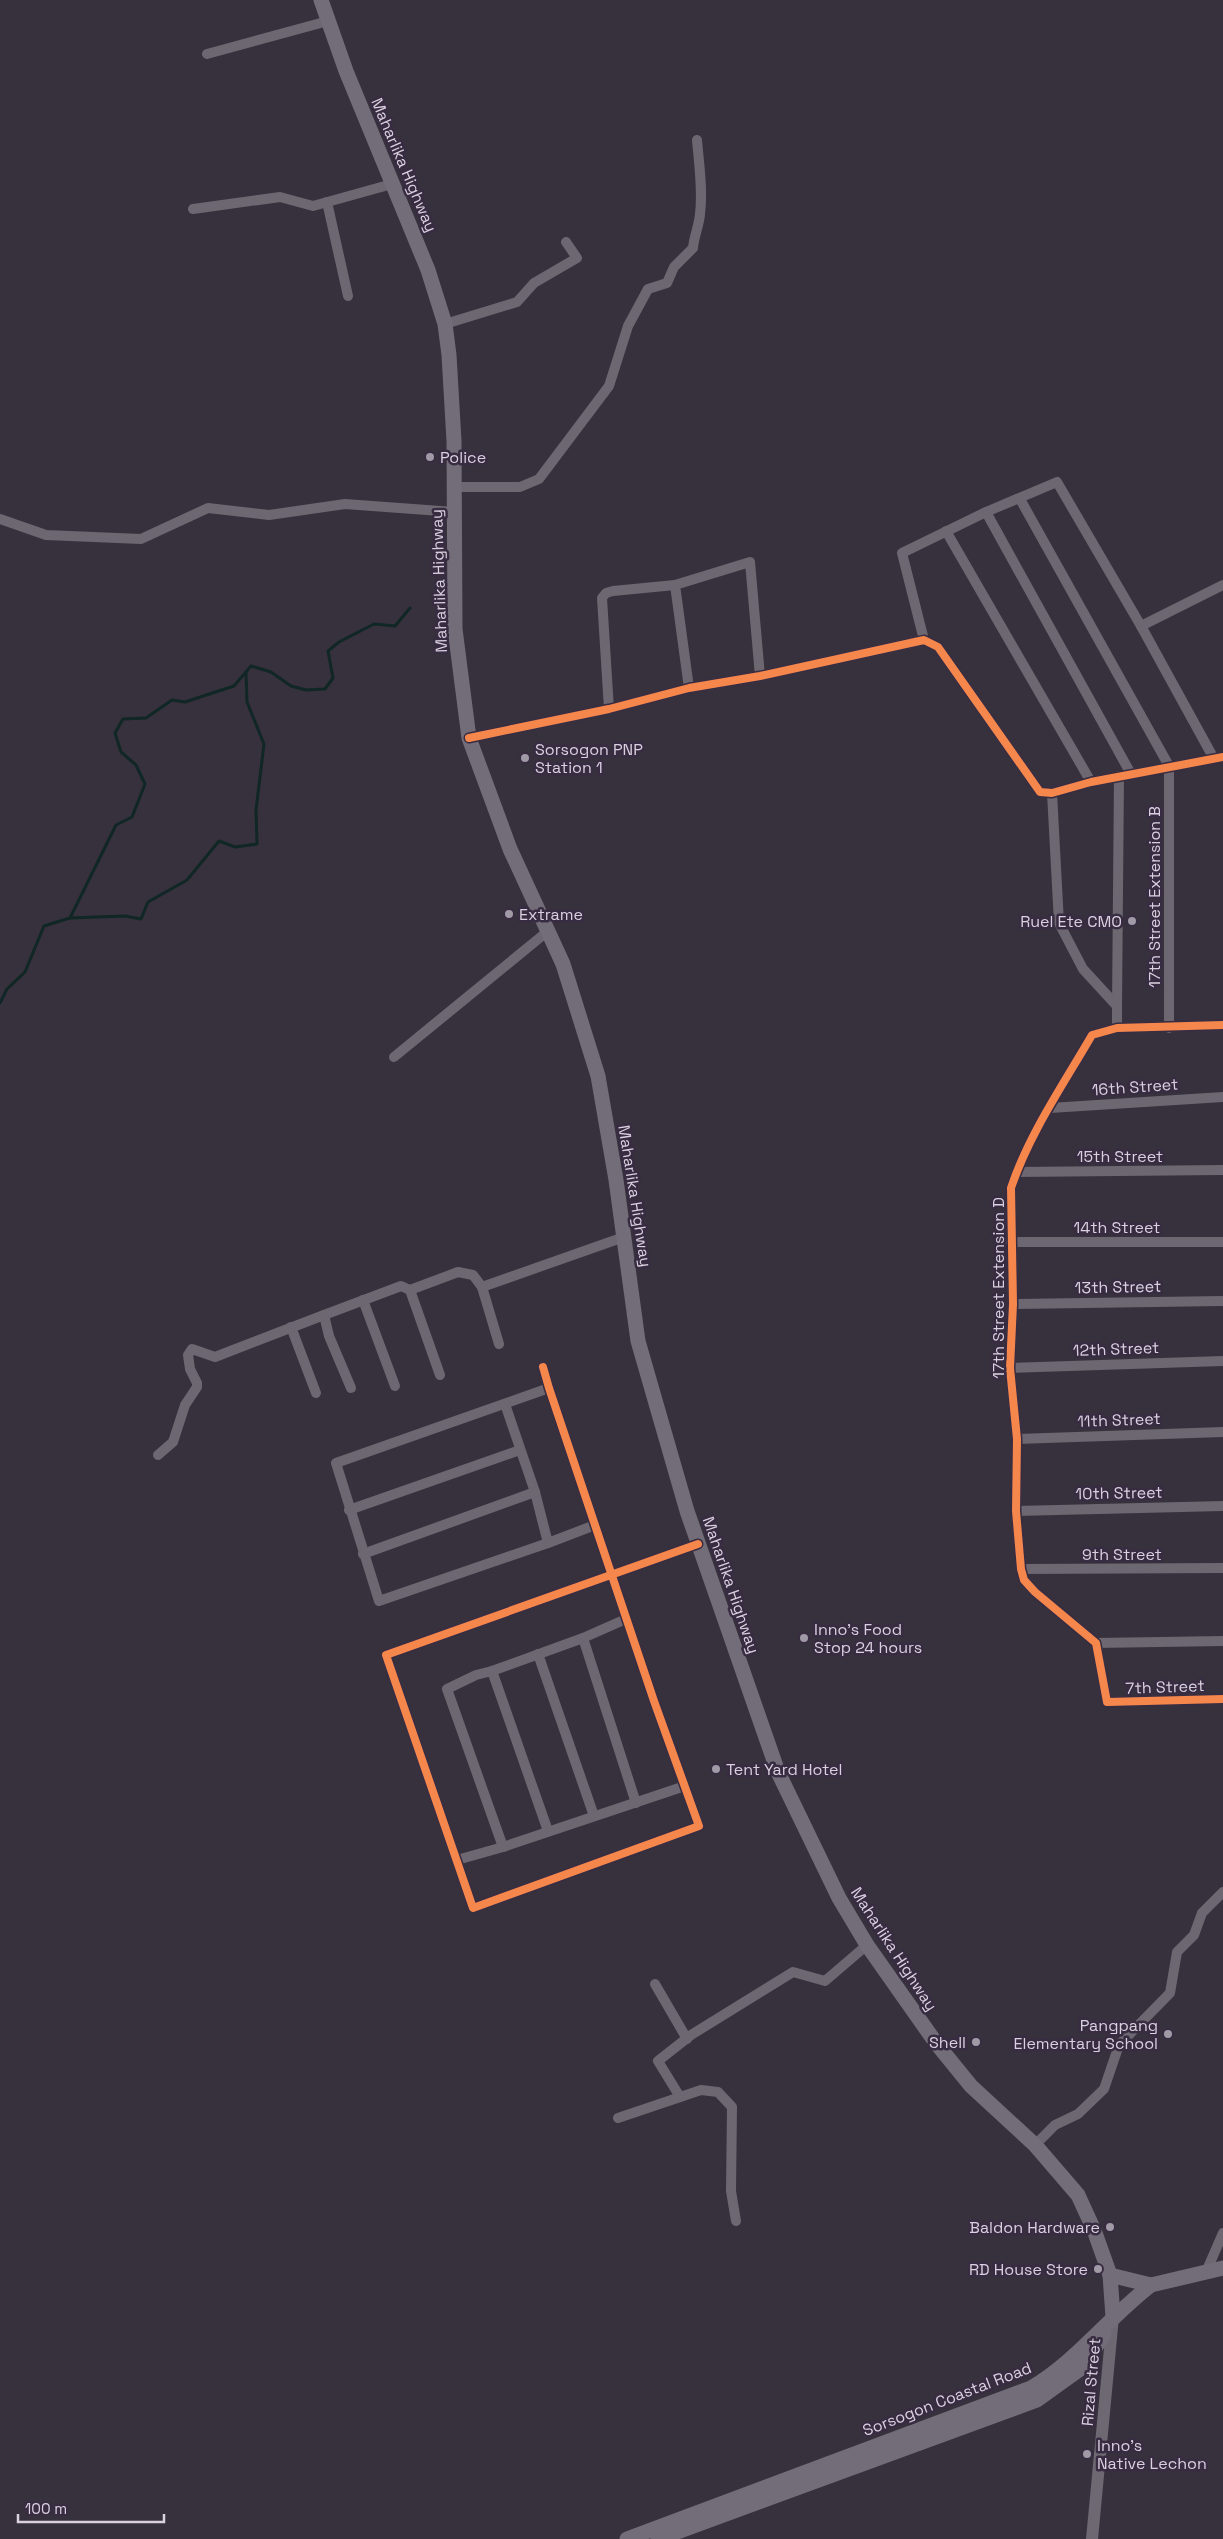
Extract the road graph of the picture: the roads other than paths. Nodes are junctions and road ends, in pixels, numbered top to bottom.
1 (321, 0) edge
2 (328, 21) junction
3 (207, 54) dead end
4 (696, 140) dead end
5 (392, 184) junction
6 (327, 202) junction
7 (193, 209) dead end
8 (566, 242) dead end
9 (348, 296) dead end
10 (445, 324) junction
11 (454, 487) junction
12 (1020, 499) junction
13 (454, 512) junction
14 (986, 512) junction
15 (0, 519) edge
16 (946, 531) junction
17 (676, 585) junction
18 (1223, 585) edge
19 (1142, 626) junction
20 (924, 640) junction
21 (760, 676) junction
22 (689, 688) junction
23 (609, 708) junction
24 (469, 738) junction
25 (1218, 757) edge
26 (1170, 766) junction
27 (1131, 774) junction
28 (1119, 776) junction
29 (1091, 782) junction
30 (1052, 792) junction
31 (548, 931) junction
32 (1117, 1006) junction
33 (1223, 1025) edge
34 (1117, 1028) junction
35 (1169, 1028) junction
36 (394, 1057) dead end
37 (1223, 1097) edge
38 (1050, 1108) junction
39 (1223, 1170) edge
40 (1017, 1172) junction
41 (624, 1237) junction
42 (1012, 1242) junction
43 (1223, 1242) edge
44 (482, 1288) junction
45 (410, 1290) junction
46 (363, 1300) junction
47 (1223, 1301) edge
48 (1013, 1304) junction
49 (324, 1315) junction
50 (291, 1328) junction
51 (500, 1344) dead end
52 (1223, 1361) edge
53 (543, 1366) dead end
54 (1010, 1368) junction
55 (440, 1375) dead end
56 (395, 1386) dead end
57 (351, 1388) dead end
58 (549, 1388) junction
59 (316, 1393) dead end
60 (505, 1404) junction
61 (1223, 1432) edge
62 (1017, 1439) junction
63 (520, 1450) junction
64 (158, 1455) dead end
65 (535, 1492) junction
66 (1223, 1506) edge
67 (349, 1510) junction
68 (1016, 1511) junction
69 (595, 1525) junction
70 (548, 1544) junction
71 (698, 1544) junction
72 (363, 1554) junction
73 (1223, 1568) edge
74 (1020, 1569) junction
75 (613, 1574) junction
76 (626, 1619) junction
77 (583, 1638) junction
78 (1223, 1641) edge
79 (1096, 1643) junction
80 (538, 1654) junction
81 (492, 1671) junction
82 (1223, 1699) edge
83 (685, 1786) junction
84 (636, 1803) junction
85 (594, 1816) junction
86 (548, 1831) junction
87 (503, 1847) junction
88 (457, 1860) junction
89 (1223, 1892) edge
90 (867, 1945) junction
91 (655, 1984) dead end
92 (687, 2039) junction
93 (680, 2097) junction
94 (618, 2118) dead end
95 (1035, 2145) junction
96 (736, 2221) dead end
97 (1223, 2233) edge
98 (1223, 2268) edge
99 (1206, 2272) junction
100 (1110, 2275) junction
101 (1151, 2285) junction
102 (1113, 2317) junction
103 (627, 2539) edge
104 (658, 2539) edge
105 (1092, 2539) edge

1 - 2 highway, Maharlika Highway
2 - 3 street
2 - 5 highway, Maharlika Highway
4 - 11 street
5 - 6 street
5 - 10 highway, Maharlika Highway
6 - 7 street
6 - 9 street
8 - 10 street
10 - 11 highway, Maharlika Highway
11 - 13 highway, Maharlika Highway
12 - 14 street
12 - 19 street
12 - 26 street
13 - 15 street
13 - 24 highway, Maharlika Highway
14 - 16 street
14 - 27 street
16 - 20 street
16 - 29 street
17 - 21 street
17 - 22 street
17 - 23 street
18 - 19 street
19 - 25 street
20 - 21 street
20 - 30 street
21 - 22 street
22 - 23 street
23 - 24 street
24 - 31 highway, Maharlika Highway
25 - 26 street
26 - 27 street
26 - 35 street, 17th Street Extension B
27 - 28 street
28 - 29 street
28 - 32 street
29 - 30 street
30 - 32 street
31 - 36 street
31 - 41 highway, Maharlika Highway
32 - 34 street
33 - 35 street, 17th Street Extension D
34 - 35 street, 17th Street Extension D
34 - 38 street, 17th Street Extension D
37 - 38 street, 16th Street
38 - 40 street, 17th Street Extension D
39 - 40 street, 15th Street
40 - 42 street, 17th Street Extension D
41 - 44 street
41 - 71 highway, Maharlika Highway
42 - 43 street, 14th Street
42 - 48 street, 17th Street Extension D
44 - 45 street
44 - 51 street
45 - 46 street
45 - 55 street
46 - 49 street
46 - 56 street
47 - 48 street, 13th Street
48 - 54 street, 17th Street Extension D
49 - 50 street
49 - 57 street
50 - 59 street
50 - 64 street
52 - 54 street, 12th Street
53 - 58 street
54 - 62 street, 17th Street Extension D
58 - 60 street
58 - 69 street
60 - 63 street
60 - 67 street
61 - 62 street, 11th Street
62 - 68 street, 17th Street Extension D
63 - 65 street
63 - 67 street
65 - 70 street
65 - 72 street
66 - 68 street, 10th Street
67 - 72 street
68 - 74 street, 17th Street Extension D
69 - 70 street
69 - 75 street
70 - 72 street
71 - 75 street
71 - 90 highway, Maharlika Highway
73 - 74 street, 9th Street
74 - 79 street, 17th Street Extension D
75 - 76 street
75 - 88 street
76 - 77 street
76 - 83 street
77 - 80 street
77 - 84 street
78 - 79 street
79 - 82 street, 7th Street
80 - 81 street
80 - 85 street
81 - 86 street
81 - 87 street
83 - 84 street
83 - 88 street
84 - 85 street
85 - 86 street
86 - 87 street
87 - 88 street
89 - 95 street
90 - 92 street
90 - 95 highway, Maharlika Highway
91 - 92 street
92 - 93 street
93 - 94 street
93 - 96 street
95 - 100 highway, Maharlika Highway
97 - 99 street
98 - 99 highway
99 - 101 highway
100 - 101 highway
100 - 102 highway, Maharlika Highway
101 - 102 highway
102 - 103 highway, Sorsogon Coastal Road
102 - 104 highway, Sorsogon Coastal Road
102 - 105 main road, Rizal Street

